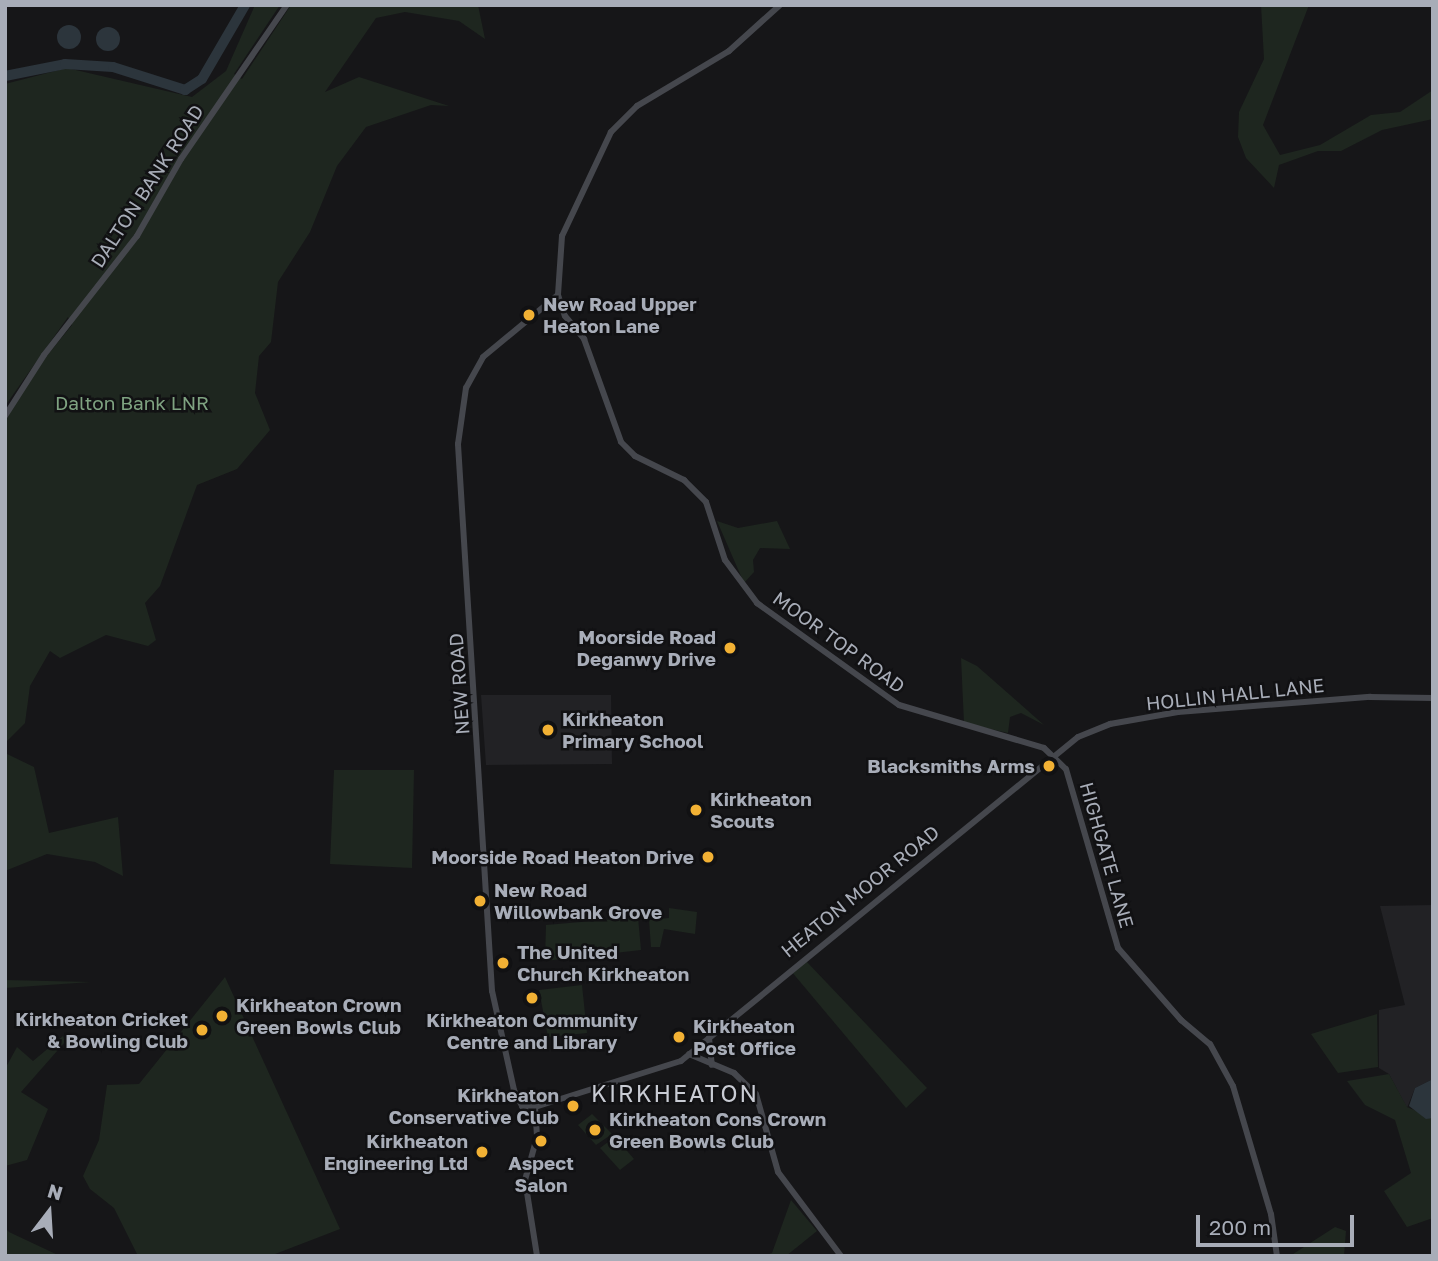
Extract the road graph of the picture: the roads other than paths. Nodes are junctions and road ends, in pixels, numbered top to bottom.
1 (287, 5) edge
2 (780, 5) edge
3 (558, 295) junction
4 (5, 416) edge
5 (1430, 697) edge
6 (1053, 753) junction
7 (709, 1038) junction
8 (689, 1054) junction
9 (712, 1065) junction
10 (535, 1107) junction
11 (537, 1256) edge
12 (841, 1256) edge
13 (1277, 1256) edge

1 - 4 street, DALTON BANK ROAD
2 - 3 street
3 - 6 street, MOOR TOP ROAD
3 - 10 street, NEW ROAD
5 - 6 street, HOLLIN HALL LANE
6 - 7 street, HEATON MOOR ROAD
6 - 13 street, HIGHGATE LANE
7 - 8 street, HEATON MOOR ROAD
7 - 9 street
8 - 9 street
8 - 10 street, HEATON MOOR ROAD
9 - 12 street
10 - 11 street

